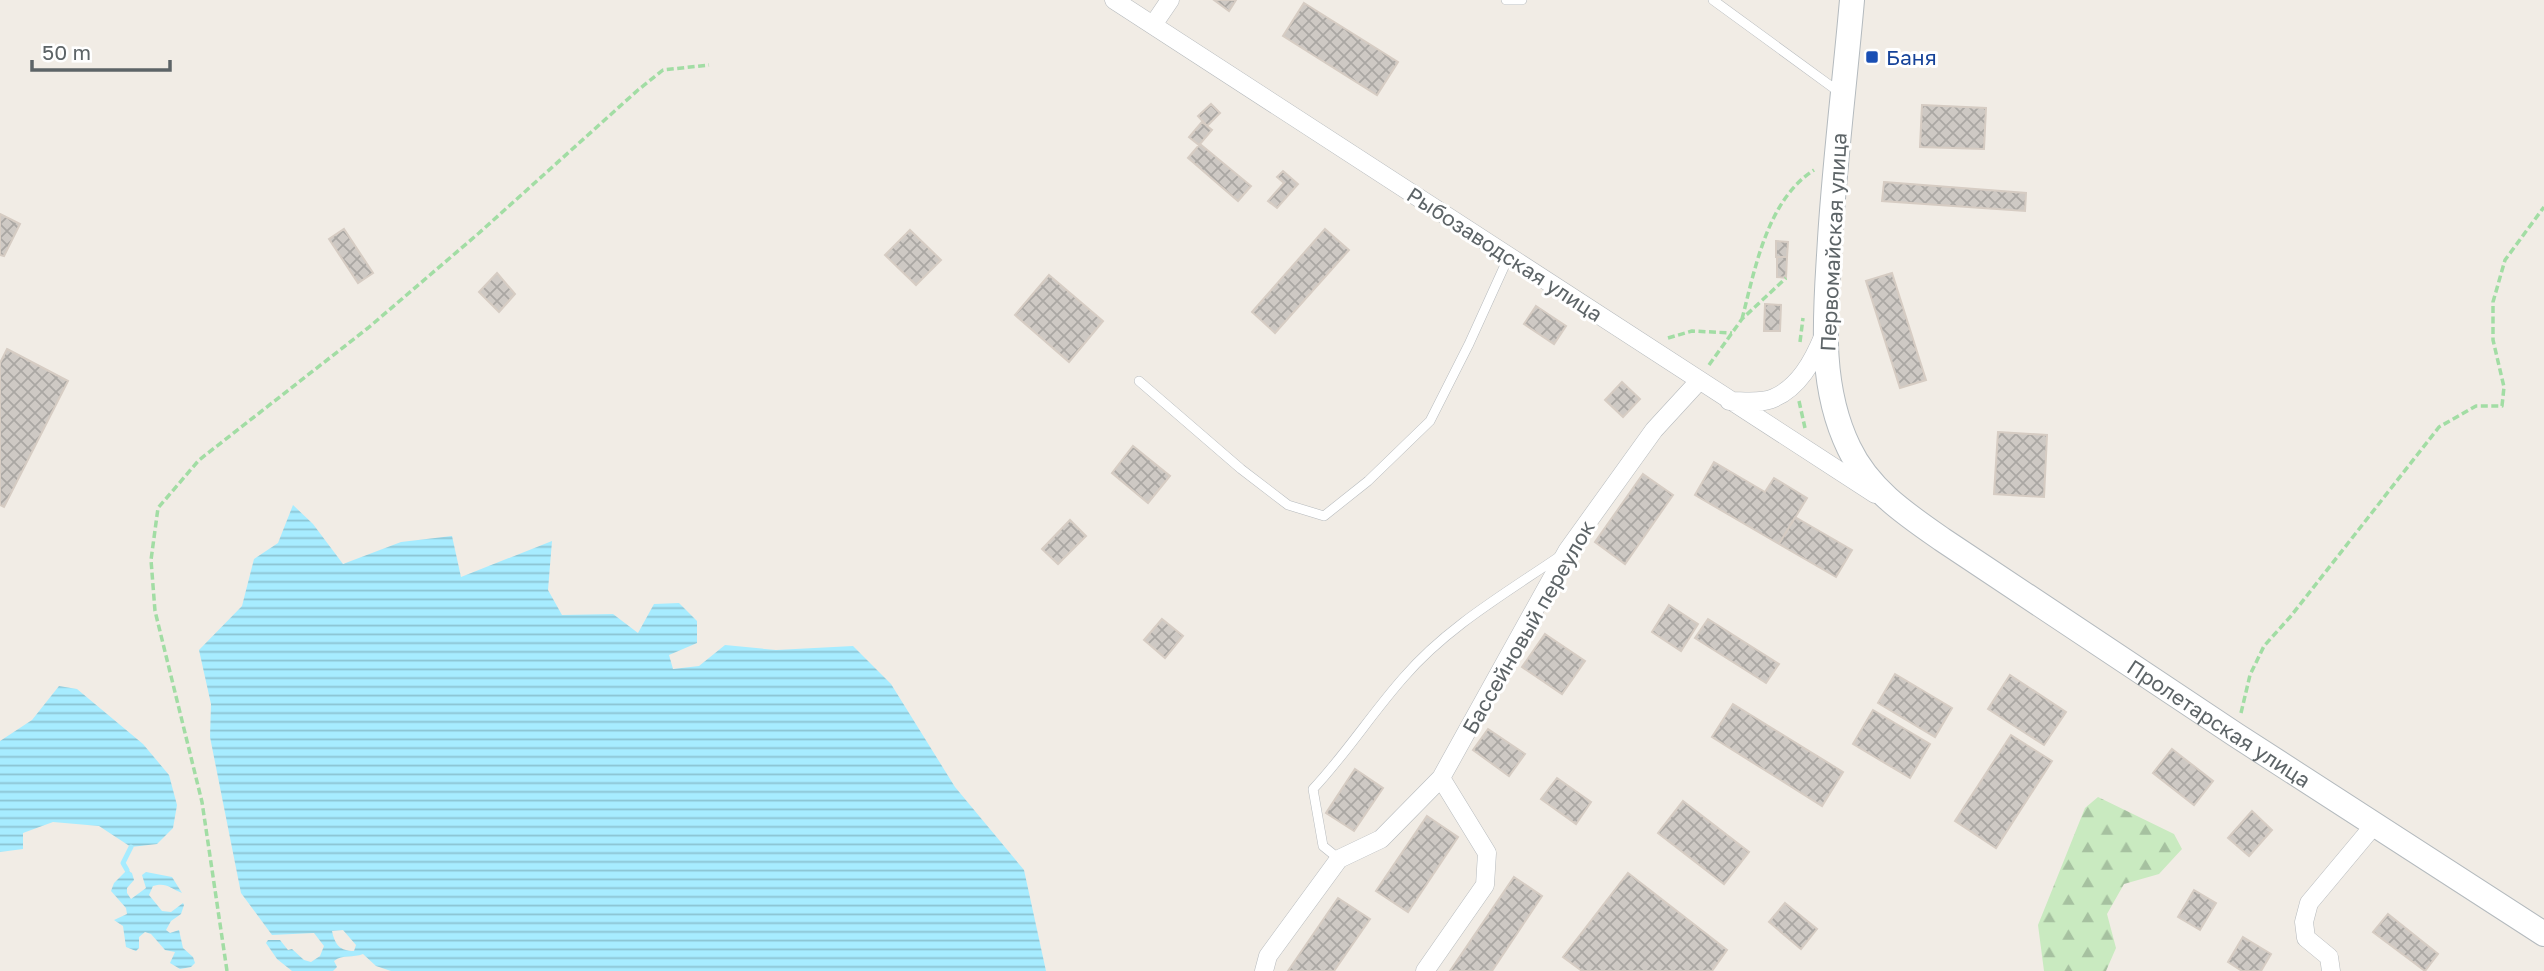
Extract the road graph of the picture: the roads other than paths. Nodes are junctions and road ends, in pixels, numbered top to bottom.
1 (1114, 0) edge
2 (1170, 0) edge
3 (1506, 0) edge
4 (1522, 0) edge
5 (1713, 0) edge
6 (1852, 0) edge
7 (1153, 25) junction
8 (1842, 94) junction
9 (1508, 256) junction
10 (1824, 334) junction
11 (1139, 381) dead end
12 (1699, 382) junction
13 (1728, 401) junction
14 (1896, 508) junction
15 (1567, 551) junction
16 (1441, 778) junction
17 (2375, 824) junction
18 (1339, 859) junction
19 (2544, 934) edge
20 (1264, 971) edge
21 (1425, 971) edge
22 (2331, 971) edge

1 - 7 street, Рыбозаводская улица
2 - 7 street
3 - 4 lane
5 - 8 lane
6 - 8 main road, Первомайская улица
7 - 9 street, Рыбозаводская улица
8 - 10 main road, Первомайская улица
9 - 11 lane
9 - 12 street, Рыбозаводская улица
10 - 13 street
10 - 14 main road, Первомайская улица
12 - 13 street, Рыбозаводская улица
12 - 15 street, Бассейновый переулок
13 - 14 street, Рыбозаводская улица
14 - 17 main road, Пролетарская улица
15 - 16 street, Бассейновый переулок
15 - 18 lane
16 - 18 street, Бассейновый переулок
16 - 21 street
17 - 19 main road, Пролетарская улица
17 - 22 street
18 - 20 street, Бассейновый переулок

